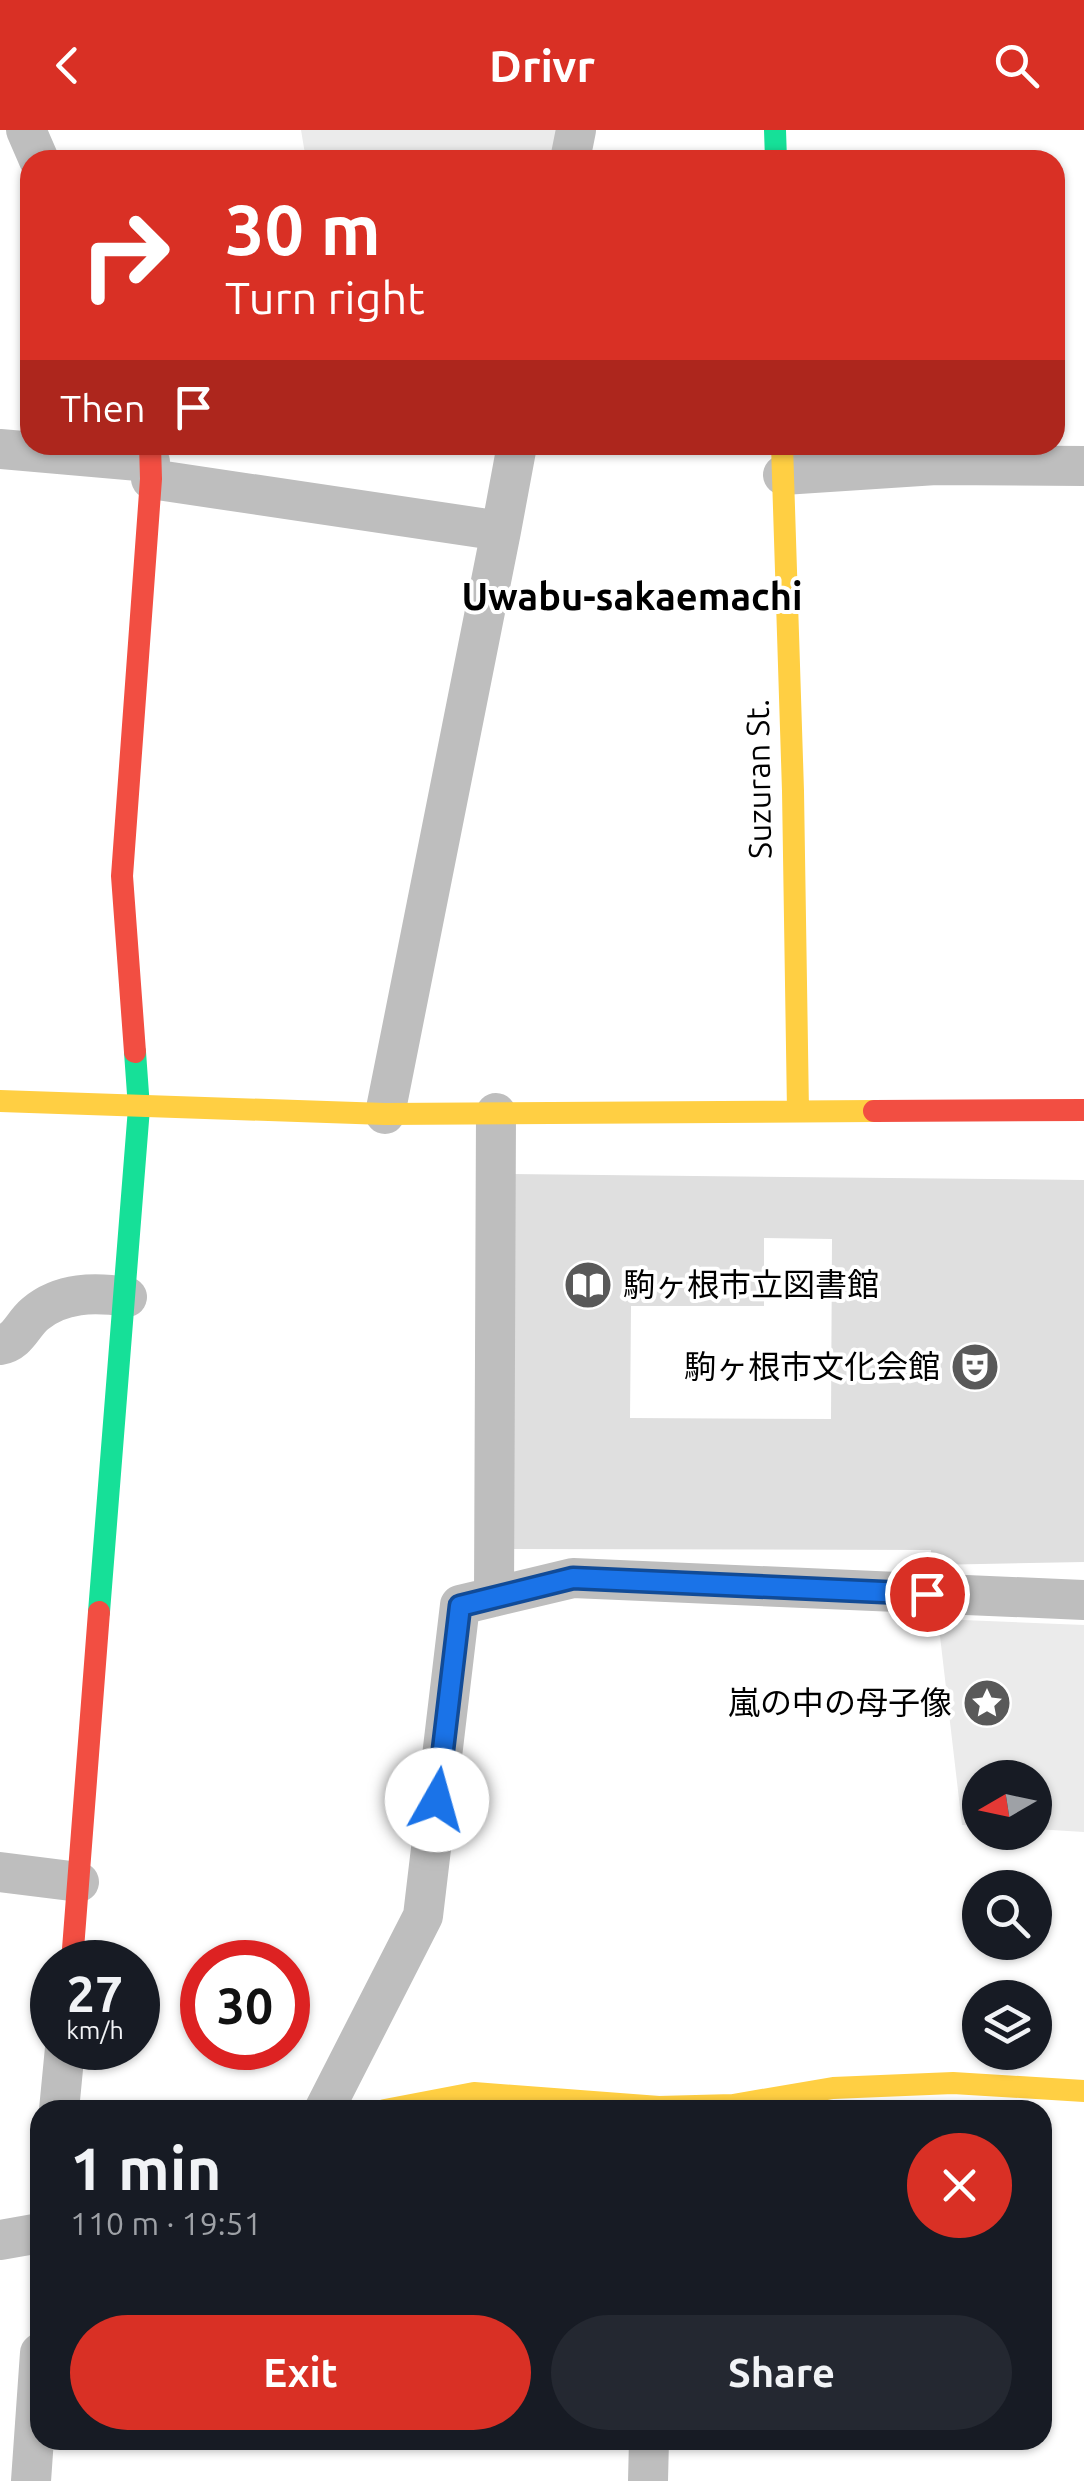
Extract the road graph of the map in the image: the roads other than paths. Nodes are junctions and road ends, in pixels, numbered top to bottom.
1 (62, 455) edge
2 (515, 455) edge
3 (782, 460) edge
4 (150, 462) edge
5 (1084, 466) edge
6 (500, 530) junction
7 (0, 1102) edge
8 (139, 1108) junction
9 (1084, 1110) edge
10 (798, 1111) junction
11 (496, 1113) junction
12 (386, 1114) junction
13 (127, 1298) junction
14 (0, 1346) edge
15 (494, 1597) junction
16 (1084, 1600) edge
17 (0, 1872) edge
18 (79, 1882) junction
19 (74, 1940) edge
20 (63, 2070) edge
21 (1084, 2091) edge
22 (60, 2100) edge
23 (329, 2100) edge
24 (437, 2100) edge
25 (560, 2100) edge
26 (762, 2100) edge
27 (30, 2235) edge
28 (0, 2240) edge
29 (33, 2450) edge
30 (649, 2450) edge
31 (31, 2481) edge
32 (648, 2481) edge

1 - 4 street
2 - 6 street
3 - 5 street
3 - 10 street, Suzuran St.
4 - 6 street
4 - 8 street
6 - 12 street
7 - 8 street
8 - 12 street
8 - 13 street
9 - 10 street
10 - 11 street
11 - 12 street
11 - 15 street
13 - 14 street
13 - 18 street
15 - 16 street
15 - 23 street
17 - 18 street
18 - 19 street
20 - 22 street
21 - 26 street
24 - 25 street
27 - 28 street
29 - 31 street
30 - 32 street

